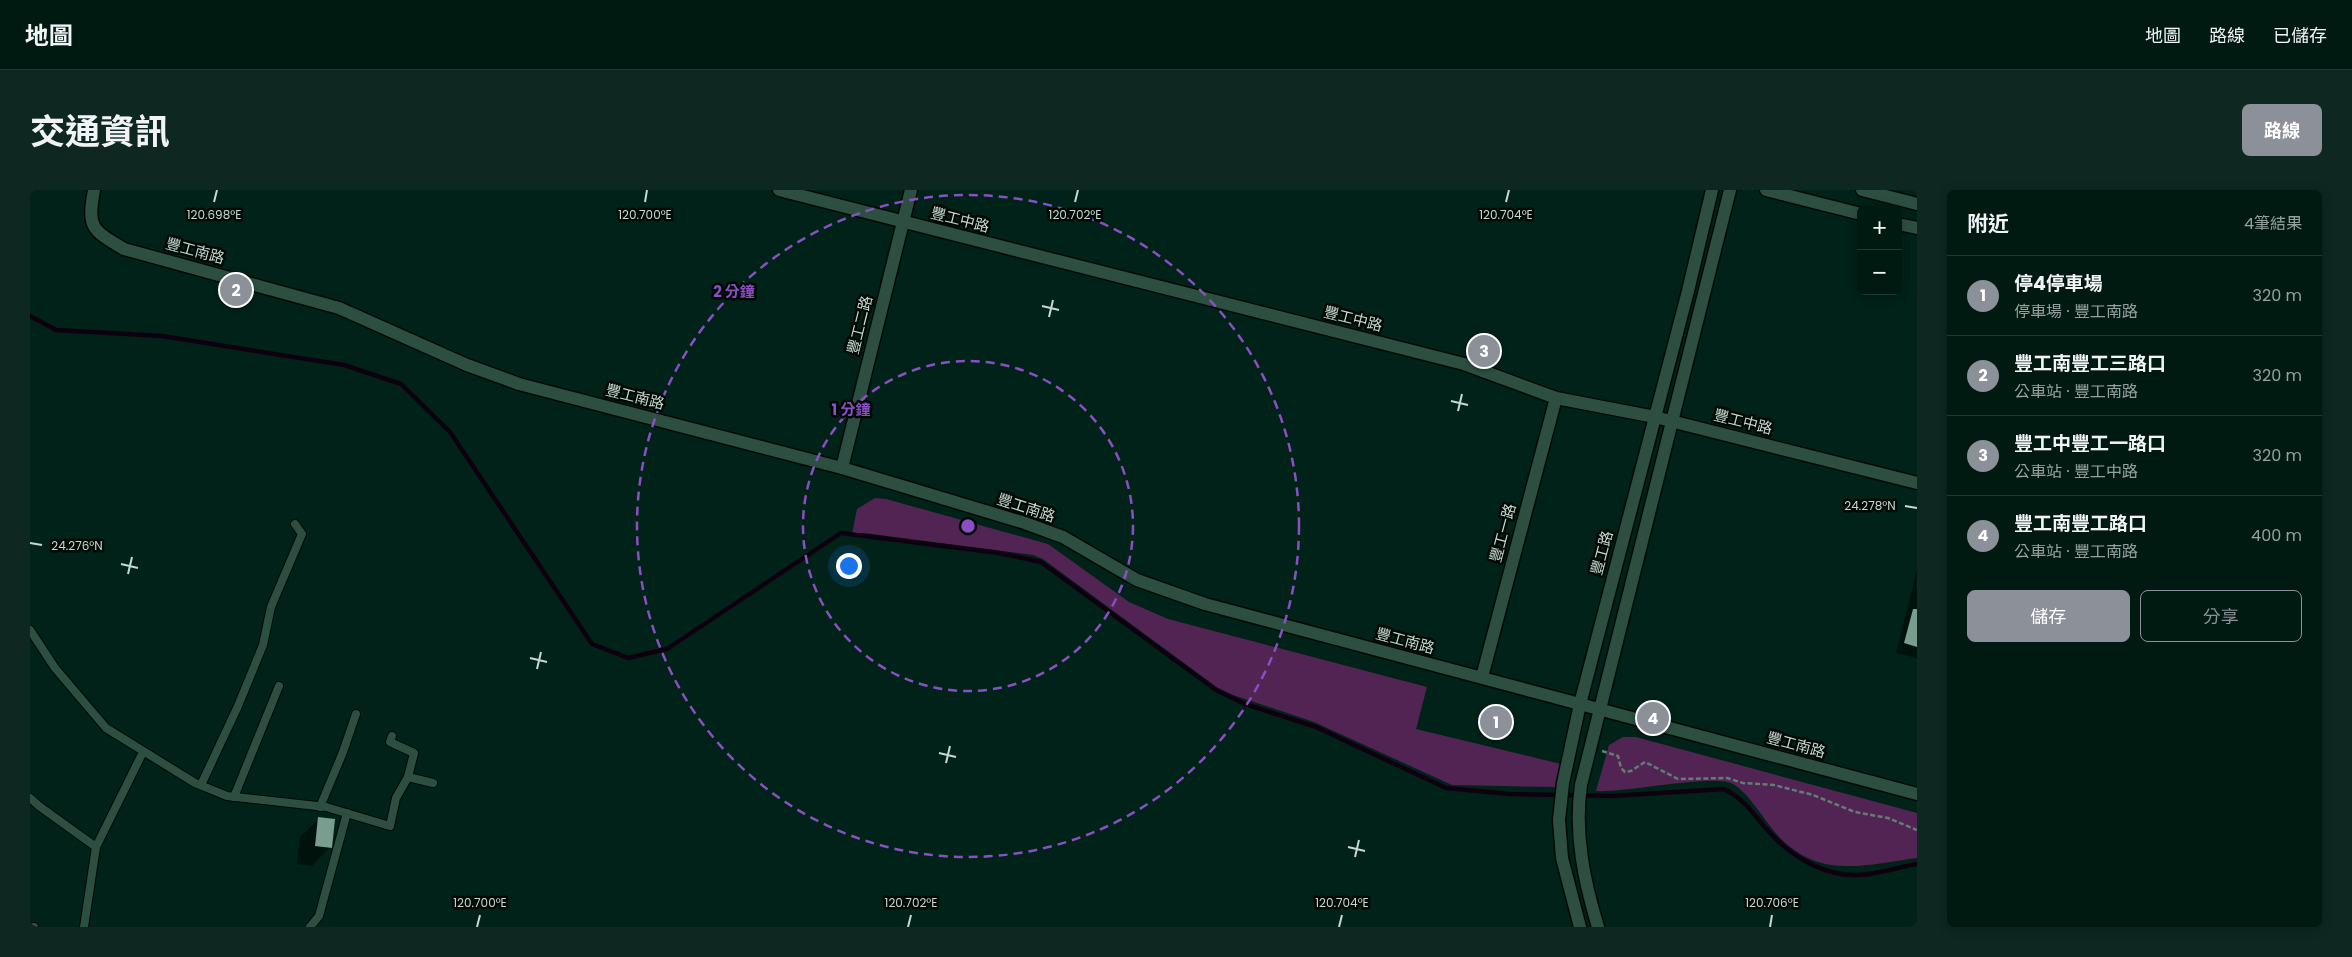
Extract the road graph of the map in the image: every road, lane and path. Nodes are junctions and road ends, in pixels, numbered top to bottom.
1 (94, 190) edge
2 (779, 190) edge
3 (911, 190) edge
4 (1712, 190) edge
5 (1730, 190) edge
6 (1766, 190) edge
7 (1862, 190) edge
8 (1917, 204) edge
9 (1857, 213) edge
10 (902, 223) junction
11 (1902, 225) edge
12 (1917, 228) edge
13 (1556, 398) junction
14 (1655, 417) junction
15 (1673, 422) junction
16 (842, 468) junction
17 (1917, 483) edge
18 (295, 524) dead end
19 (30, 630) edge
20 (1482, 677) junction
21 (279, 686) dead end
22 (1580, 704) junction
23 (1600, 709) junction
24 (356, 714) dead end
25 (392, 736) dead end
26 (1590, 749) junction
27 (143, 752) junction
28 (408, 777) junction
29 (433, 783) dead end
30 (201, 785) junction
31 (1917, 794) edge
32 (234, 797) junction
33 (30, 798) edge
34 (320, 807) junction
35 (347, 813) junction
36 (1917, 830) edge
37 (96, 847) junction
38 (30, 927) edge
39 (34, 927) edge
40 (84, 927) edge
41 (310, 927) edge
42 (1580, 927) edge
43 (1598, 927) edge

1 - 16 street, 豐工南路
2 - 10 street, 豐工中路
3 - 10 street, 豐工二路
4 - 14 street, 豐工路
5 - 15 street
6 - 9 street
7 - 8 street
10 - 13 street, 豐工中路
10 - 16 street, 豐工二路
11 - 12 street
13 - 14 street, 豐工中路
13 - 20 street, 豐工一路
14 - 15 street, 豐工中路
14 - 22 street, 豐工路
15 - 17 street, 豐工中路
15 - 23 street
16 - 20 street, 豐工南路
18 - 30 lane
19 - 27 lane
20 - 22 street, 豐工南路
21 - 32 lane
22 - 23 street, 豐工南路
22 - 42 street, 豐工路
23 - 26 street
23 - 31 street, 豐工南路
24 - 34 lane
25 - 28 lane
26 - 36 path
26 - 43 street
27 - 30 lane
27 - 37 lane
28 - 29 lane
28 - 35 lane
30 - 32 lane
32 - 34 lane
33 - 37 lane
34 - 35 lane
35 - 41 lane
37 - 40 lane
38 - 39 lane

